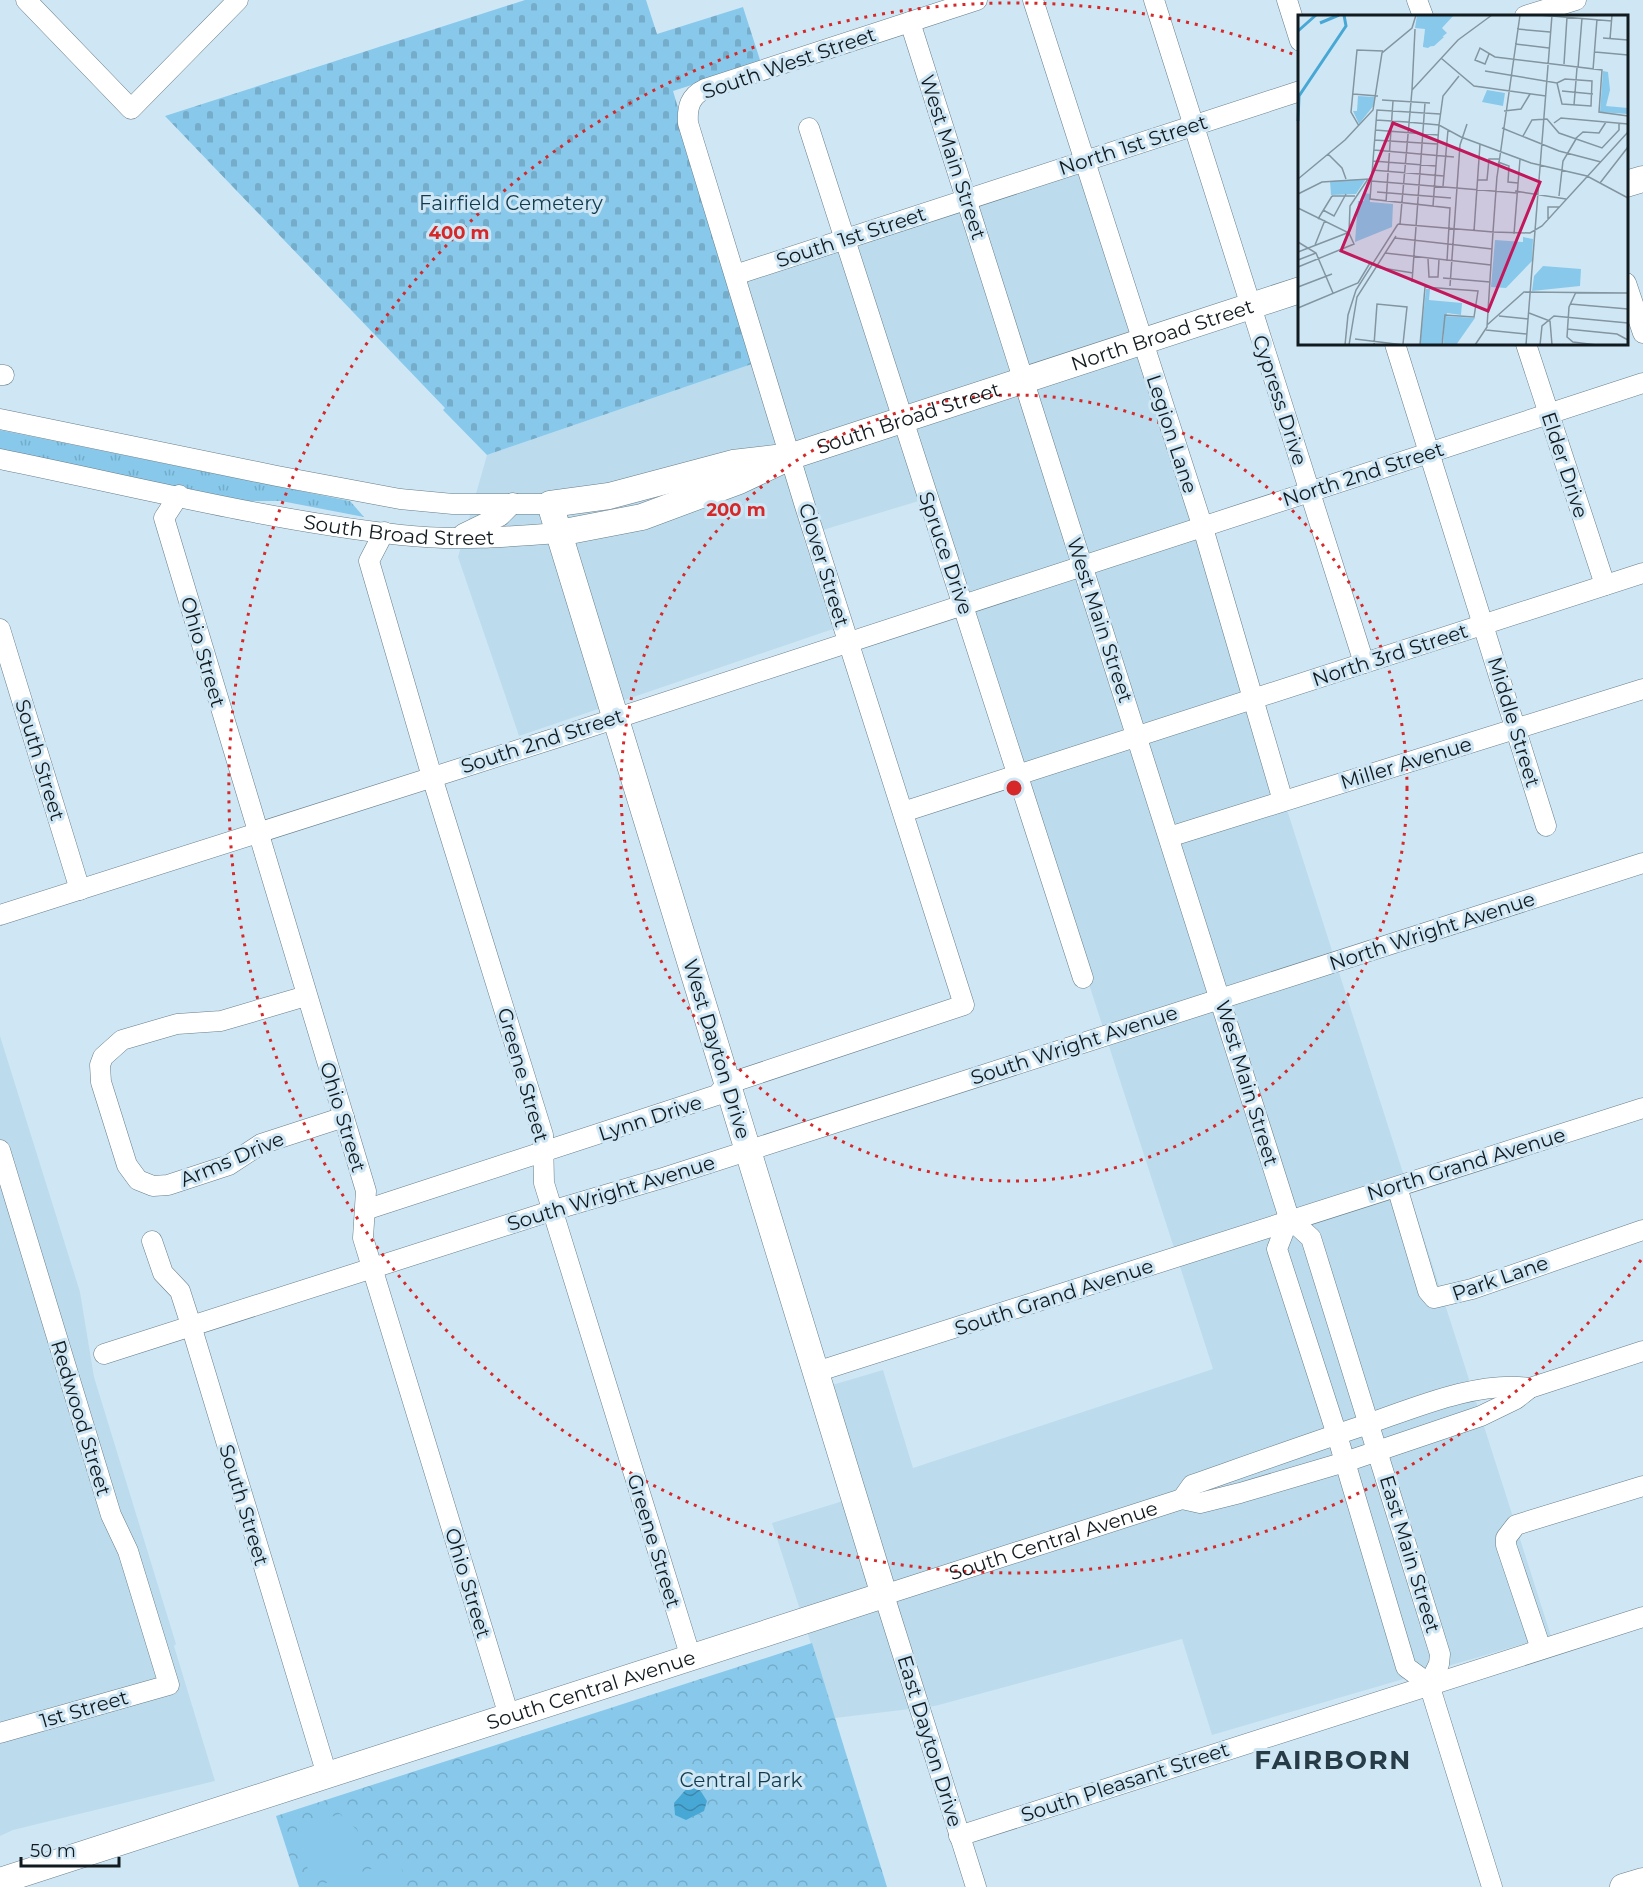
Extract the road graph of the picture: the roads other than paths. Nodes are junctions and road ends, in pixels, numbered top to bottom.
1 (26, 0) edge
2 (240, 0) edge
3 (977, 0) edge
4 (1033, 0) edge
5 (1154, 0) edge
6 (1287, 0) edge
7 (1417, 0) edge
8 (1576, 0) edge
9 (1536, 11) edge
10 (1423, 15) edge
11 (910, 22) junction
12 (1298, 38) edge
13 (1298, 91) edge
14 (688, 123) joint
15 (1193, 126) junction
16 (809, 128) dead end
17 (1086, 161) junction
18 (1643, 179) edge
19 (1628, 183) edge
20 (966, 200) junction
21 (845, 240) junction
22 (735, 275) junction
23 (1628, 289) edge
24 (1298, 290) edge
25 (1250, 306) junction
26 (1643, 333) edge
27 (1142, 341) junction
28 (1395, 345) edge
29 (1526, 345) edge
30 (1024, 380) junction
31 (1643, 383) edge
32 (1548, 414) junction
33 (0, 418) edge
34 (902, 420) junction
35 (1429, 453) junction
36 (792, 456) junction
37 (0, 459) edge
38 (1309, 491) junction
39 (178, 495) junction
40 (513, 503) junction
41 (550, 504) junction
42 (1203, 528) junction
43 (384, 532) junction
44 (560, 533) junction
45 (454, 538) junction
46 (1084, 566) junction
47 (1643, 573) edge
48 (1605, 585) junction
49 (964, 604) junction
50 (1483, 625) junction
51 (0, 629) edge
52 (848, 642) junction
53 (1364, 663) junction
54 (1643, 689) edge
55 (1253, 699) junction
56 (614, 718) junction
57 (1516, 729) junction
58 (1137, 736) junction
59 (1018, 774) junction
60 (432, 777) junction
61 (1283, 801) junction
62 (903, 812) junction
63 (1546, 826) dead end
64 (256, 833) junction
65 (1169, 837) junction
66 (1643, 863) edge
67 (80, 890) junction
68 (0, 915) edge
69 (1083, 978) dead end
70 (306, 996) junction
71 (1221, 999) junction
72 (964, 1005) joint
73 (727, 1084) junction
74 (1643, 1108) edge
75 (344, 1117) junction
76 (748, 1149) junction
77 (0, 1150) edge
78 (545, 1153) junction
79 (1397, 1187) junction
80 (365, 1210) junction
81 (554, 1210) junction
82 (1289, 1218) junction
83 (1643, 1230) edge
84 (152, 1241) dead end
85 (372, 1268) junction
86 (190, 1326) junction
87 (1643, 1351) edge
88 (104, 1354) dead end
89 (816, 1372) junction
90 (1530, 1388) junction
91 (1370, 1424) junction
92 (1337, 1435) junction
93 (1378, 1450) junction
94 (1345, 1462) junction
95 (1643, 1486) edge
96 (1182, 1499) junction
97 (884, 1595) junction
98 (1643, 1617) edge
99 (1541, 1649) junction
100 (691, 1658) junction
101 (169, 1684) joint
102 (1429, 1684) junction
103 (509, 1716) junction
104 (0, 1733) edge
105 (327, 1775) junction
106 (959, 1836) junction
107 (0, 1881) edge
108 (1643, 1881) edge
109 (976, 1887) edge
110 (1492, 1887) edge
111 (1623, 1887) edge

1 - 2 street
3 - 11 street, South West Street
4 - 17 street, Legion Lane
5 - 15 street, Cypress Drive
6 - 12 street
7 - 10 street
8 - 9 street
11 - 14 street, South West Street
11 - 20 street, West Main Street
13 - 15 street, North 1st Street
14 - 22 street, Clover Street
15 - 17 street, North 1st Street
15 - 25 street, Cypress Drive
16 - 21 street, Spruce Drive
17 - 20 street, North 1st Street
17 - 27 street, Legion Lane
18 - 19 main road
20 - 21 street, South 1st Street
20 - 30 street, West Main Street
21 - 22 street, South 1st Street
21 - 34 street, Spruce Drive
22 - 36 street, Clover Street
23 - 26 street
24 - 25 main road, North Broad Street
25 - 27 main road, North Broad Street
25 - 38 street, Cypress Drive
27 - 30 main road, North Broad Street
27 - 42 street, Legion Lane
28 - 35 street, Middle Street
29 - 32 street, Elder Drive
30 - 34 main road, South Broad Street
30 - 46 street, West Main Street
31 - 32 street, North 2nd Street
32 - 35 street, North 2nd Street
32 - 48 street, Elder Drive
33 - 40 street, South Broad Street
34 - 36 main road, South Broad Street
34 - 49 street, Spruce Drive
35 - 38 street, North 2nd Street
35 - 50 street, Middle Street
36 - 41 main road, South Broad Street
36 - 44 main road, South Broad Street
36 - 52 street, Clover Street
37 - 39 street, South Broad Street
38 - 42 street, North 2nd Street
38 - 53 street, Cypress Drive
39 - 43 street, South Broad Street
39 - 64 street, Ohio Street
40 - 41 street, South Broad Street
40 - 45 street
41 - 44 main road, West Dayton Drive
42 - 46 street, North 2nd Street
42 - 55 street, Legion Lane
43 - 45 street, South Broad Street
43 - 60 street, Greene Street
44 - 45 street, South Broad Street
44 - 56 main road, West Dayton Drive
46 - 49 street, South 2nd Street
46 - 58 street, West Main Street
47 - 48 street, North 3rd Street
48 - 50 street, North 3rd Street
49 - 52 street, South 2nd Street
49 - 59 street, Spruce Drive
50 - 53 street, North 3rd Street
50 - 57 street, Middle Street
51 - 67 street, South Street
52 - 56 street, South 2nd Street
52 - 62 street, Clover Street
53 - 55 street, North 3rd Street
54 - 57 street, Miller Avenue
55 - 58 street, North 3rd Street
55 - 61 street, Legion Lane
56 - 60 street, South 2nd Street
56 - 73 main road, West Dayton Drive
57 - 61 street, Miller Avenue
57 - 63 street, Middle Street
58 - 59 street, North 3rd Street
58 - 65 street, West Main Street
59 - 62 street, North 3rd Street
59 - 69 street, Spruce Drive
60 - 64 street, South 2nd Street
60 - 78 street, Greene Street
61 - 65 street, Miller Avenue
62 - 72 street, Clover Street
64 - 67 street, South 2nd Street
64 - 70 street, Ohio Street
65 - 71 street, West Main Street
66 - 71 street, North Wright Avenue
67 - 68 street, South 2nd Street
70 - 75 street, Ohio Street
70 - 75 street, Arms Drive
71 - 76 street, South Wright Avenue
71 - 82 street, West Main Street
72 - 73 street, Lynn Drive
73 - 76 main road, West Dayton Drive
73 - 78 street, Lynn Drive
74 - 79 street, North Grand Avenue
75 - 80 street, Ohio Street
76 - 81 street, South Wright Avenue
76 - 89 main road, West Dayton Drive
77 - 101 street, Redwood Street
78 - 80 street, Lynn Drive
78 - 81 street, Greene Street
79 - 82 street, North Grand Avenue
79 - 83 street, Park Lane
80 - 85 street, Ohio Street
81 - 85 street, South Wright Avenue
81 - 100 street, Greene Street
82 - 89 street, South Grand Avenue
82 - 91 street
82 - 92 street
84 - 86 street, South Street
85 - 86 street, South Wright Avenue
85 - 103 street, Ohio Street
86 - 88 street, South Wright Avenue
86 - 105 street, South Street
87 - 90 street
89 - 97 main road, West Dayton Drive
90 - 91 street, South Central Avenue
90 - 93 street, South Central Avenue
91 - 92 street, South Central Avenue
91 - 93 street, East Main Street
92 - 94 street, East Main Street
92 - 96 street, South Central Avenue
93 - 94 street, South Central Avenue
93 - 102 street, East Main Street
94 - 96 street, South Central Avenue
94 - 102 street, East Main Street
95 - 99 street
96 - 97 street, South Central Avenue
97 - 100 main road, South Central Avenue
97 - 106 street, East Dayton Drive
98 - 99 street, South Pleasant Street
99 - 102 street, South Pleasant Street
100 - 103 main road, South Central Avenue
101 - 104 street, 1st Street
102 - 106 street, South Pleasant Street
102 - 110 street
103 - 105 main road, South Central Avenue
105 - 107 main road, South Central Avenue
106 - 109 street, East Dayton Drive
108 - 111 main road

